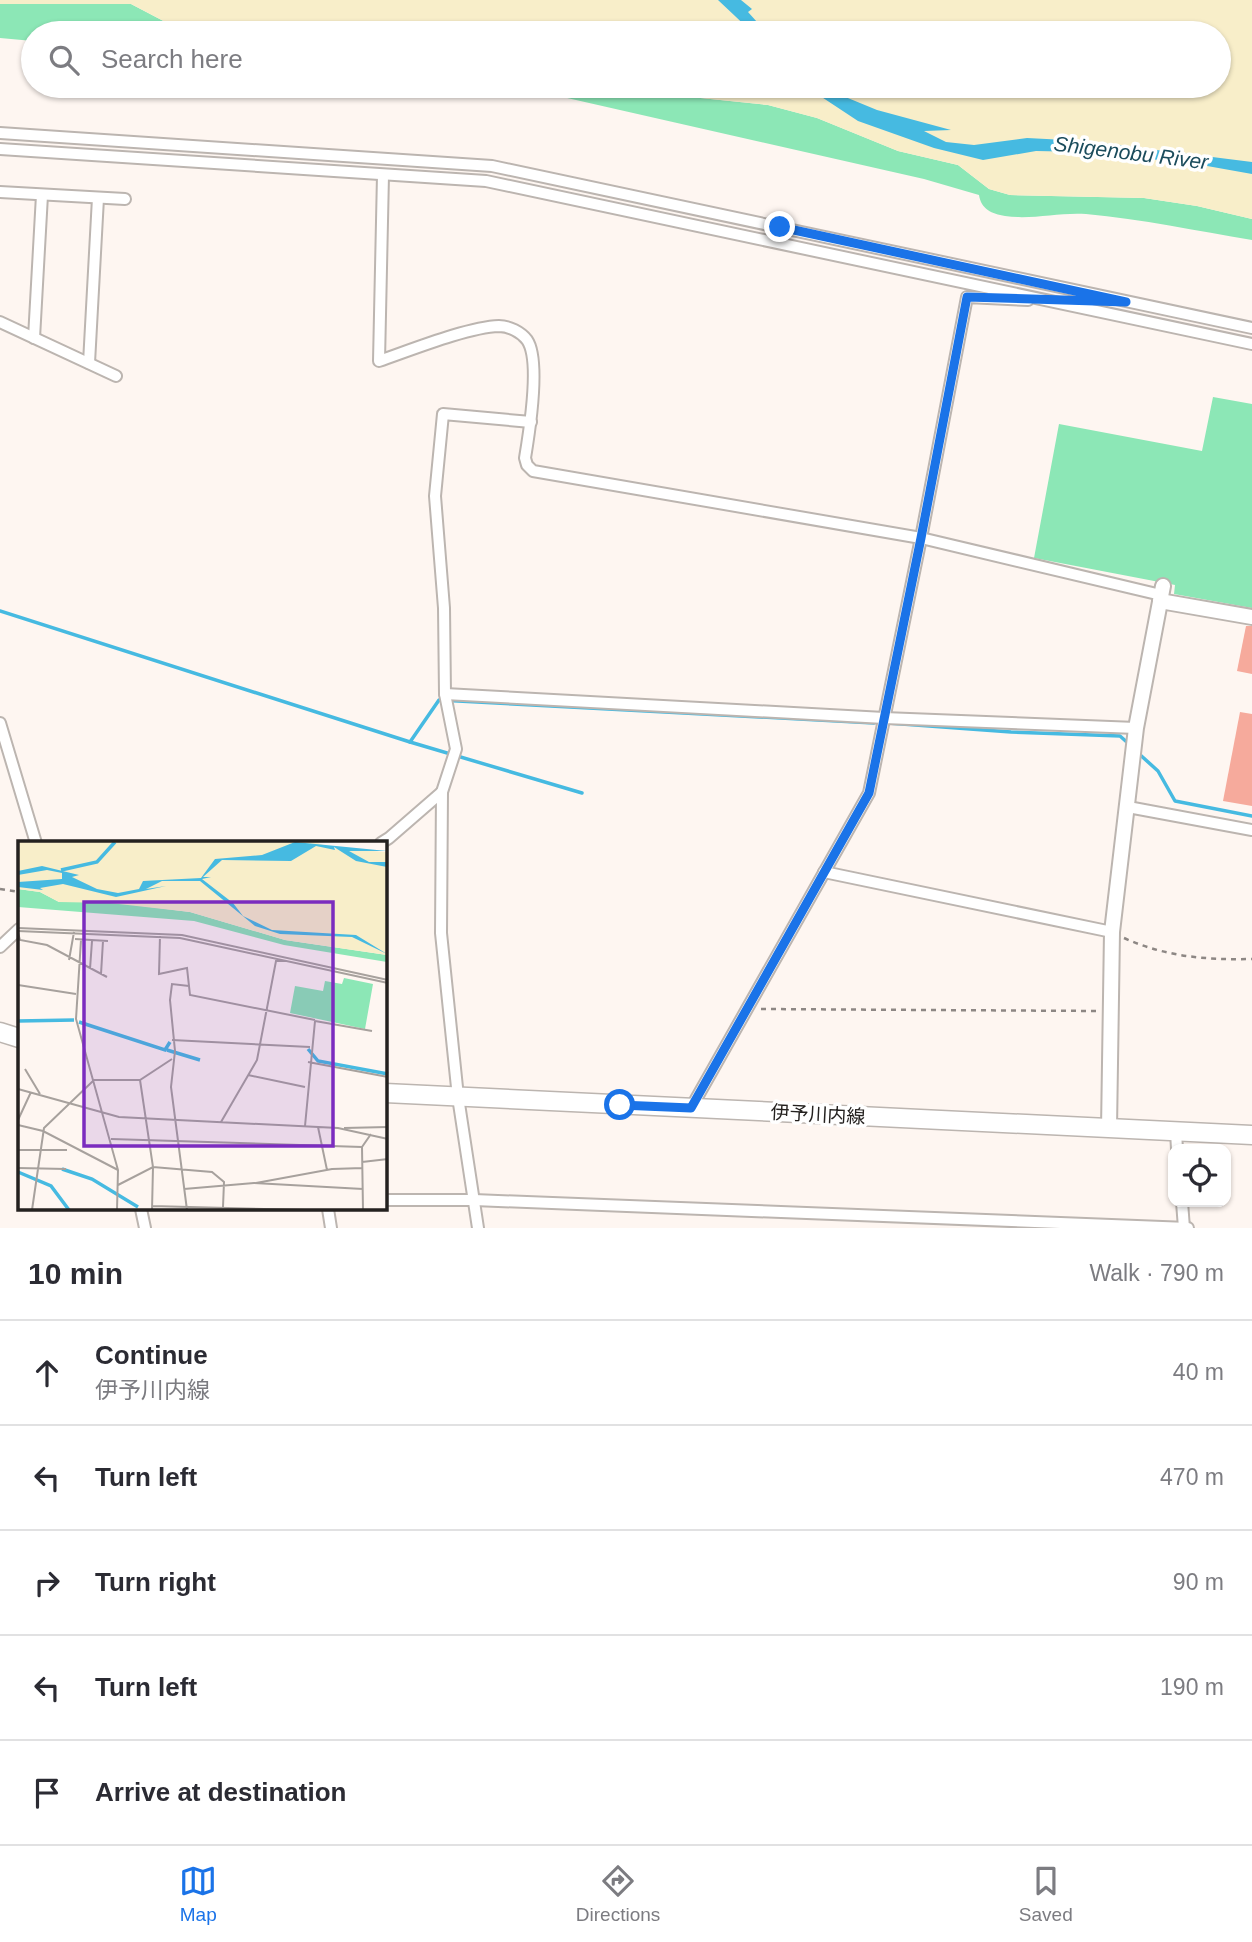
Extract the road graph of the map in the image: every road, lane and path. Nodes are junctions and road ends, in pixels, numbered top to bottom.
1 (0, 133) edge
2 (0, 149) edge
3 (383, 175) junction
4 (0, 192) edge
5 (42, 195) junction
6 (97, 198) junction
7 (125, 199) dead end
8 (1051, 300) junction
9 (1126, 302) junction
10 (0, 323) edge
11 (1252, 328) edge
12 (34, 338) junction
13 (1252, 344) edge
14 (89, 363) junction
15 (116, 376) dead end
16 (531, 422) junction
17 (921, 538) junction
18 (1161, 594) junction
19 (1252, 617) edge
20 (445, 694) junction
21 (884, 718) junction
22 (0, 723) edge
23 (1136, 728) junction
24 (442, 792) junction
25 (1128, 807) junction
26 (1252, 830) edge
27 (35, 841) edge
28 (384, 841) edge
29 (824, 872) junction
30 (0, 889) edge
31 (18, 892) edge
32 (18, 930) edge
33 (1112, 932) junction
34 (0, 947) edge
35 (1252, 959) edge
36 (747, 1009) junction
37 (1111, 1011) junction
38 (0, 1032) edge
39 (18, 1038) edge
40 (387, 1093) edge
41 (458, 1097) junction
42 (691, 1108) junction
43 (1109, 1129) junction
44 (1252, 1135) edge
45 (1176, 1141) edge
46 (387, 1200) edge
47 (474, 1200) junction
48 (1183, 1207) edge
49 (141, 1210) edge
50 (328, 1210) edge
51 (145, 1228) edge
52 (331, 1228) edge
53 (478, 1228) edge
54 (1185, 1228) edge

1 - 9 street
2 - 3 street
3 - 8 street
3 - 16 street
4 - 5 street
5 - 6 street
5 - 12 street
6 - 7 street
6 - 14 street
8 - 9 street
8 - 13 street
8 - 17 street
9 - 11 street
10 - 12 street
12 - 14 street
14 - 15 street
16 - 17 street
16 - 20 street
17 - 18 street
17 - 21 street
18 - 19 street
18 - 23 street
20 - 21 street
20 - 24 street
21 - 23 street
21 - 29 street
22 - 27 street
23 - 25 street
24 - 28 street
24 - 41 street
25 - 26 street
25 - 33 street
29 - 33 street
29 - 36 street
30 - 31 path
32 - 34 street
33 - 35 path
33 - 37 street
36 - 37 path
36 - 42 street
37 - 43 street
38 - 39 main road
40 - 41 main road, 伊予川内線
41 - 42 main road, 伊予川内線
41 - 47 street
42 - 43 main road, 伊予川内線
43 - 45 main road, 伊予川内線
44 - 45 main road, 伊予川内線
46 - 47 street
47 - 53 street
47 - 54 street
48 - 54 street
49 - 51 street
50 - 52 street

